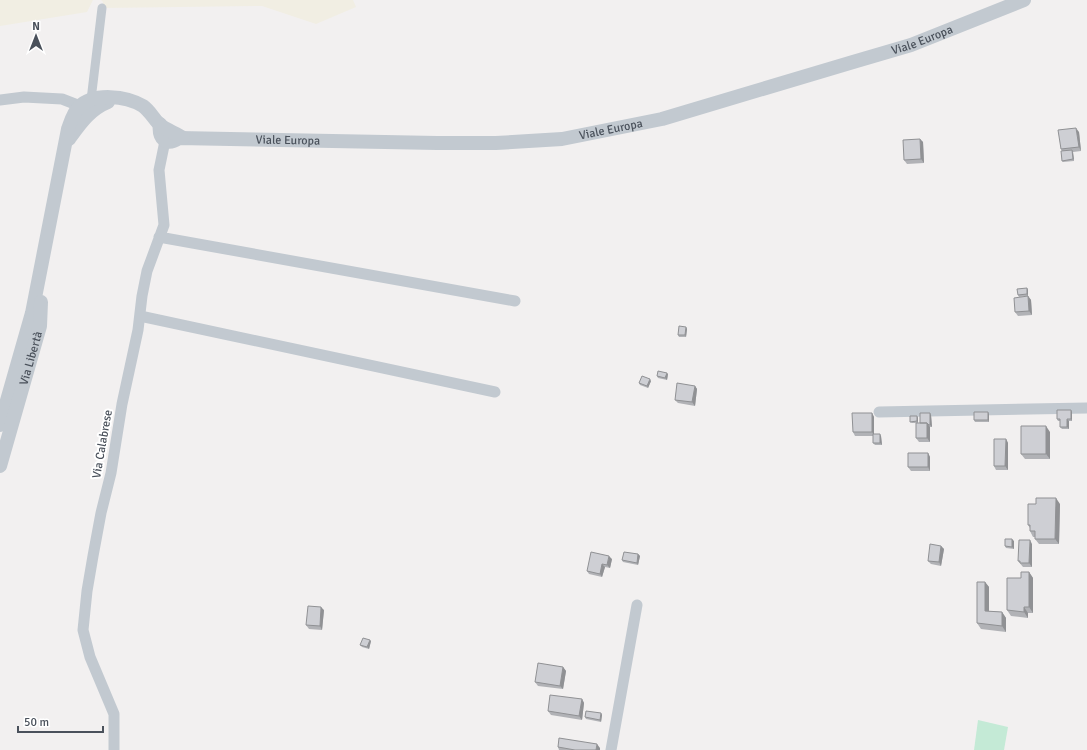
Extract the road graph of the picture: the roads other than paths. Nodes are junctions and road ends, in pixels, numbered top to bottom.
1 (1024, 0) edge
2 (102, 8) dead end
3 (118, 98) junction
4 (0, 100) edge
5 (86, 103) junction
6 (160, 124) junction
7 (181, 138) junction
8 (165, 141) junction
9 (64, 145) junction
10 (159, 237) junction
11 (515, 301) dead end
12 (140, 316) junction
13 (495, 392) dead end
14 (1087, 408) edge
15 (879, 412) dead end
16 (4, 424) edge
17 (0, 466) edge
18 (637, 605) dead end
19 (114, 750) edge
20 (611, 750) edge

1 - 7 street, Viale Europa
2 - 5 street
3 - 5 street
3 - 6 street
3 - 9 street
4 - 5 street
5 - 9 street, Via Libertà
6 - 7 street
6 - 8 street
7 - 8 street, Viale Europa
8 - 10 street, Via Calabrese
9 - 16 street, Via Libertà
10 - 11 street
10 - 12 street, Via Calabrese
12 - 13 street
12 - 19 street, Via Calabrese
14 - 15 street
16 - 17 street, Via Libertà
18 - 20 street

